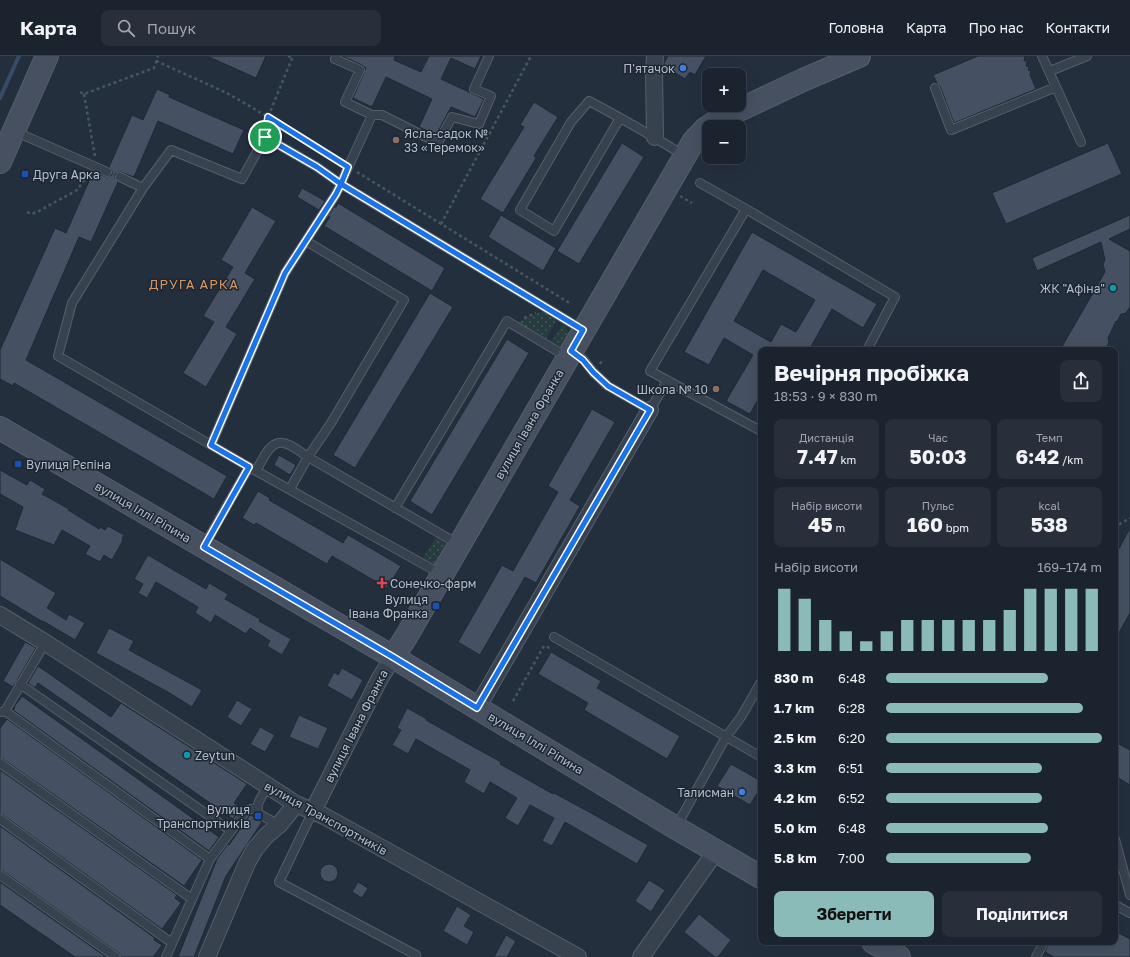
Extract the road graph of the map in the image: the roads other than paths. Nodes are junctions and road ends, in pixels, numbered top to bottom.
1 (47, 56) edge
2 (336, 56) edge
3 (489, 56) edge
4 (655, 56) edge
5 (859, 56) edge
6 (1042, 56) edge
7 (1087, 56) edge
8 (1050, 71) junction
9 (1056, 87) junction
10 (935, 88) dead end
11 (372, 115) junction
12 (620, 118) junction
13 (14, 130) junction
14 (655, 137) junction
15 (1081, 142) dead end
16 (684, 156) junction
17 (0, 162) edge
18 (107, 172) dead end
19 (120, 177) dead end
20 (700, 182) dead end
21 (341, 184) junction
22 (143, 188) junction
23 (746, 209) junction
24 (306, 241) junction
25 (583, 330) junction
26 (869, 347) edge
27 (569, 355) junction
28 (667, 381) junction
29 (650, 410) junction
30 (0, 428) edge
31 (758, 429) edge
32 (211, 445) junction
33 (308, 457) junction
34 (252, 469) junction
35 (290, 489) junction
36 (394, 508) junction
37 (459, 545) junction
38 (204, 547) junction
39 (442, 574) junction
40 (0, 615) edge
41 (554, 637) dead end
42 (45, 643) junction
43 (393, 657) junction
44 (20, 684) junction
45 (758, 687) edge
46 (477, 708) junction
47 (3, 711) edge
48 (726, 737) junction
49 (758, 755) edge
50 (0, 763) edge
51 (269, 786) junction
52 (296, 804) junction
53 (257, 808) junction
54 (313, 811) junction
55 (0, 819) edge
56 (279, 825) junction
57 (676, 828) junction
58 (231, 831) junction
59 (1118, 850) edge
60 (716, 851) junction
61 (210, 859) junction
62 (0, 875) edge
63 (758, 875) edge
64 (1130, 895) edge
65 (192, 899) junction
66 (1118, 907) edge
67 (1130, 913) edge
68 (172, 943) junction
69 (881, 945) edge
70 (1042, 945) edge
71 (416, 955) dead end
72 (116, 957) edge
73 (166, 957) edge
74 (207, 957) edge
75 (578, 957) edge
76 (641, 957) edge
77 (899, 957) edge
78 (1036, 957) edge

1 - 13 main road
2 - 11 lane
3 - 11 lane
4 - 14 street
5 - 16 main road, вулиця Івана Франка
6 - 8 lane
7 - 8 lane
8 - 9 lane
9 - 10 lane
9 - 15 lane
11 - 21 lane
12 - 12 lane
12 - 14 lane
13 - 17 main road
13 - 18 lane
14 - 16 lane
16 - 25 main road, вулиця Івана Франка
19 - 22 lane
20 - 23 lane
21 - 22 lane
21 - 24 lane
21 - 25 lane
22 - 32 lane
23 - 26 lane
23 - 28 lane
24 - 32 lane
24 - 33 lane
25 - 27 main road, вулиця Івана Франка
27 - 29 lane
27 - 36 lane
27 - 37 main road, вулиця Івана Франка
28 - 29 lane
28 - 31 lane
29 - 46 street
30 - 38 main road, вулиця Іллі Ріпина
32 - 34 lane
33 - 34 lane
33 - 35 lane
33 - 36 lane
34 - 35 lane
34 - 38 lane
35 - 39 lane
36 - 37 lane
37 - 39 main road, вулиця Івана Франка
38 - 43 main road, вулиця Іллі Ріпина
39 - 43 main road, вулиця Івана Франка
40 - 42 street, вулиця Транспортників
41 - 48 lane
42 - 44 lane
42 - 51 street, вулиця Транспортників
43 - 46 main road, вулиця Іллі Ріпина
43 - 54 street, вулиця Івана Франка
44 - 47 lane
44 - 58 lane
45 - 48 lane
46 - 57 main road, вулиця Іллі Ріпина
47 - 61 lane
48 - 49 lane
48 - 57 lane
50 - 65 lane
51 - 52 street, вулиця Транспортників
51 - 53 lane
52 - 54 street, вулиця Транспортників
52 - 56 street
53 - 56 lane
53 - 58 lane
54 - 71 lane
54 - 75 street, вулиця Транспортників
55 - 68 lane
56 - 74 street
57 - 60 main road, вулиця Іллі Ріпина
58 - 61 lane
59 - 64 lane
60 - 63 main road, вулиця Іллі Ріпина
60 - 76 street
61 - 65 lane
62 - 72 lane
65 - 68 lane
66 - 67 lane
68 - 73 lane
69 - 77 main road
70 - 78 lane

